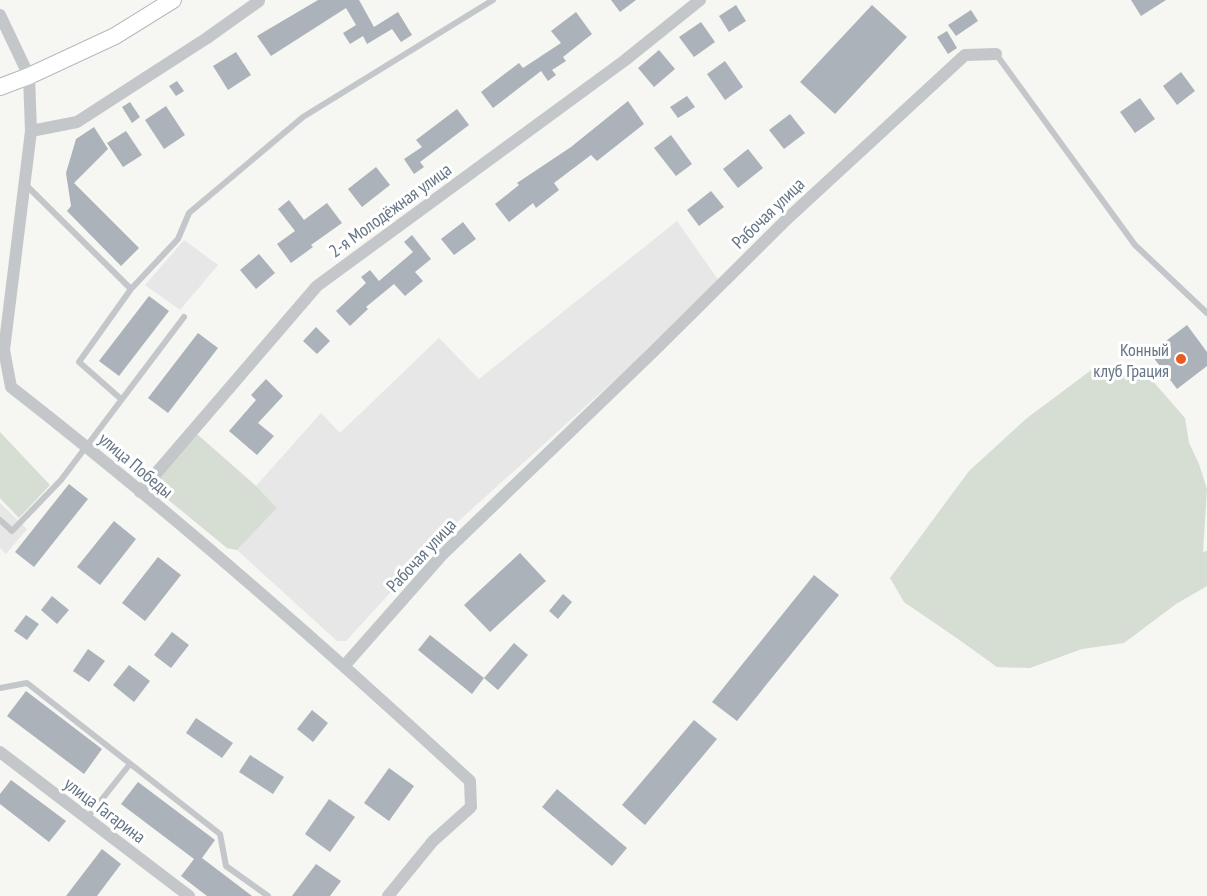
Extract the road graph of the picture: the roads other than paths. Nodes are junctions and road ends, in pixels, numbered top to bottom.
1 (173, 0) edge
2 (493, 0) edge
3 (700, 0) edge
4 (259, 1) edge
5 (0, 15) edge
6 (996, 54) joint
7 (29, 76) junction
8 (0, 87) edge
9 (31, 131) junction
10 (24, 183) junction
11 (131, 289) junction
12 (1207, 313) edge
13 (184, 317) dead end
14 (3, 360) edge
15 (121, 399) junction
16 (86, 446) junction
17 (140, 492) junction
18 (0, 520) edge
19 (345, 665) junction
20 (0, 688) edge
21 (0, 752) edge
22 (130, 764) junction
23 (87, 818) junction
24 (189, 896) edge
25 (268, 896) edge
26 (388, 896) edge

1 - 7 main road
2 - 11 lane
3 - 17 street, 2-я Молодёжная улица
4 - 9 street
5 - 7 street
6 - 12 lane, Рабочая улица
6 - 19 street, Рабочая улица
7 - 8 main road
7 - 9 street, улица Победы
9 - 10 street, улица Победы
10 - 11 lane
10 - 14 street, улица Победы
11 - 15 lane
13 - 15 lane
14 - 16 street, улица Победы
15 - 16 lane
16 - 17 street, улица Победы
16 - 18 lane
17 - 19 street, улица Победы
19 - 26 street, улица Победы
20 - 22 lane
21 - 23 street, улица Гагарина
22 - 23 lane
22 - 25 lane
23 - 24 street, улица Гагарина

